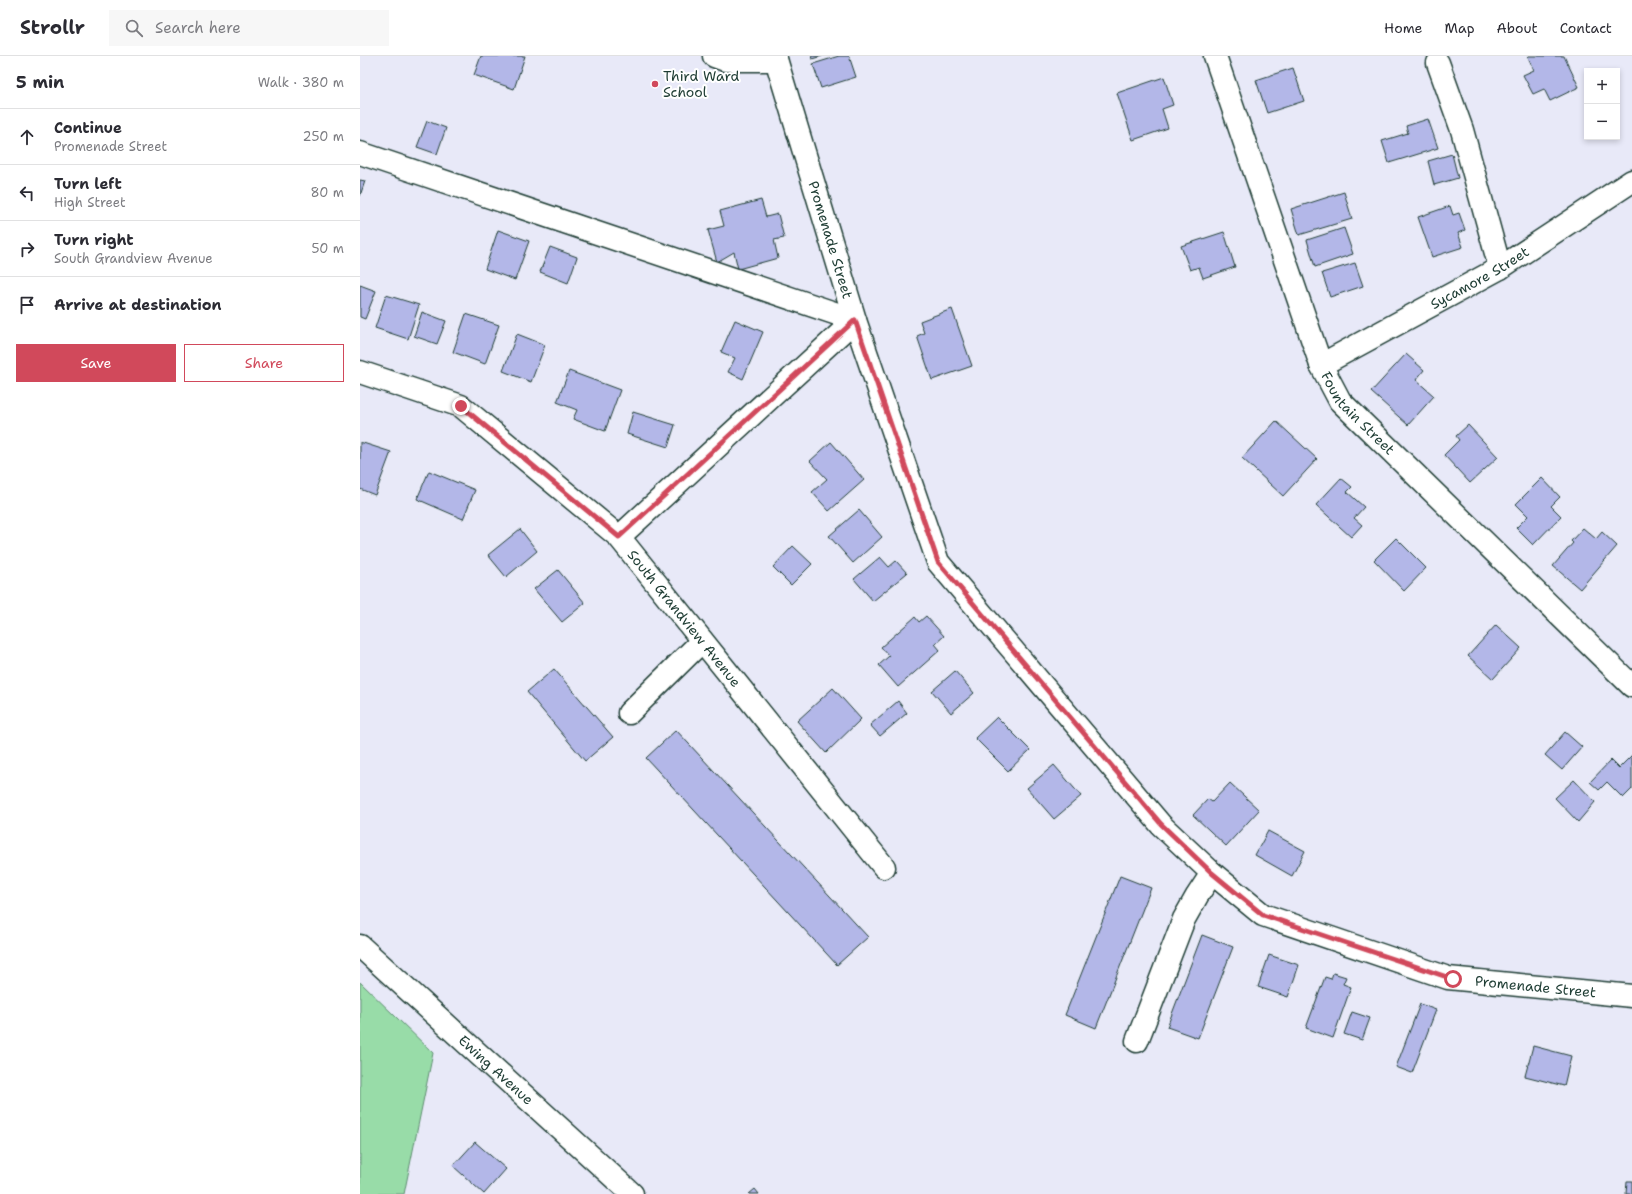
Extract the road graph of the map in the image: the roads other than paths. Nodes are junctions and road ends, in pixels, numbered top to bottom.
1 (714, 56) edge
2 (1215, 56) edge
3 (775, 58) edge
4 (1438, 63) dead end
5 (360, 153) edge
6 (1632, 181) edge
7 (1500, 268) junction
8 (855, 320) junction
9 (1321, 365) junction
10 (360, 372) edge
11 (619, 537) junction
12 (702, 641) junction
13 (1632, 686) edge
14 (629, 713) dead end
15 (884, 867) dead end
16 (1212, 873) junction
17 (360, 946) edge
18 (1632, 996) edge
19 (1137, 1041) dead end
20 (632, 1194) edge

1 - 3 street
2 - 9 street, Fountain Street
3 - 8 street, Promenade Street
4 - 7 street
5 - 8 street
6 - 7 street, Sycamore Street
7 - 9 street, Sycamore Street
8 - 11 street
8 - 16 street, Promenade Street
9 - 13 street, Fountain Street
10 - 11 street, South Grandview Avenue
11 - 12 street, South Grandview Avenue
12 - 14 street
12 - 15 street, South Grandview Avenue
16 - 18 street, Promenade Street
16 - 19 street
17 - 20 street, Ewing Avenue

